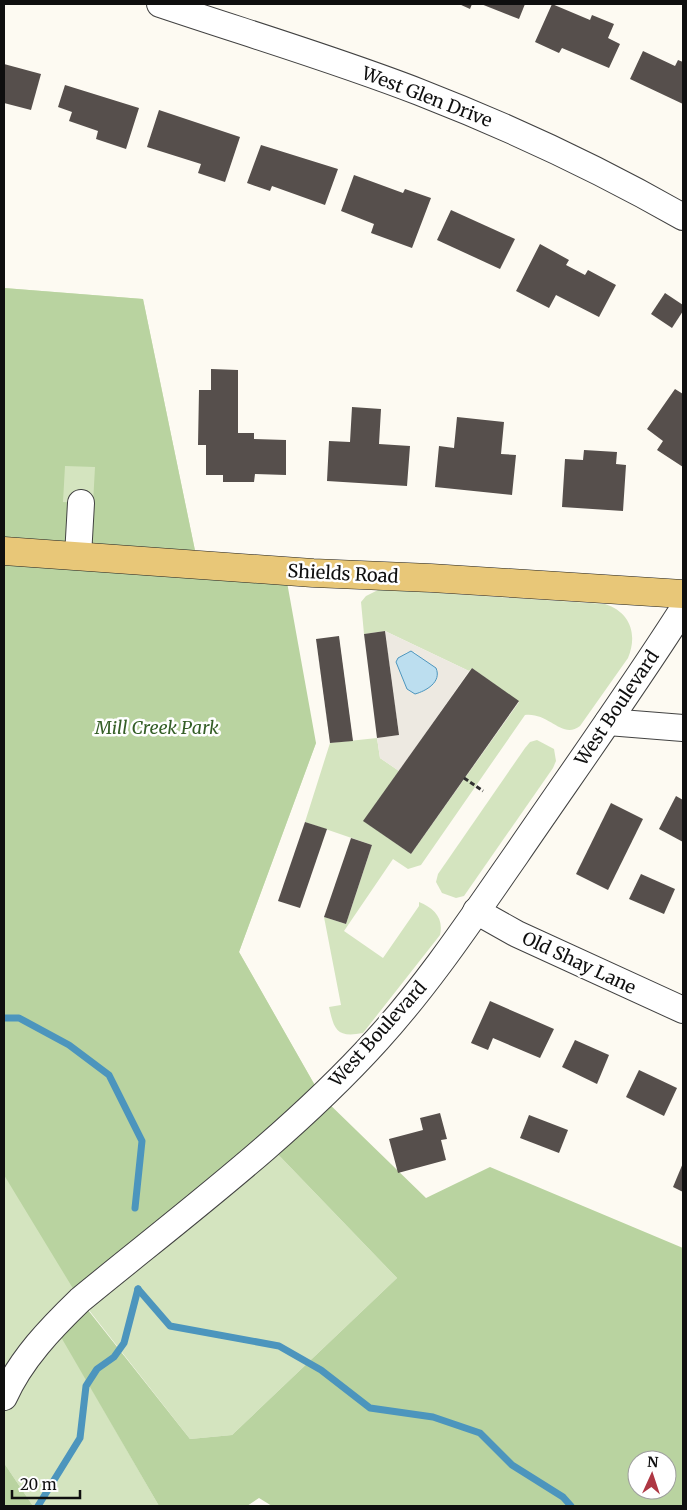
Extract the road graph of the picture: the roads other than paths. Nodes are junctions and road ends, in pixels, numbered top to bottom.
1 (160, 4) edge
2 (683, 217) edge
3 (81, 504) dead end
4 (4, 551) edge
5 (78, 556) junction
6 (683, 594) edge
7 (683, 609) edge
8 (608, 722) junction
9 (683, 728) edge
10 (476, 911) junction
11 (683, 1010) edge
12 (4, 1397) edge

1 - 2 street, West Glen Drive
3 - 5 street
4 - 5 main road, Shields Road
5 - 6 main road, Shields Road
7 - 8 street, West Boulevard
8 - 9 street
8 - 10 street, West Boulevard
10 - 11 street, Old Shay Lane
10 - 12 street, West Boulevard

